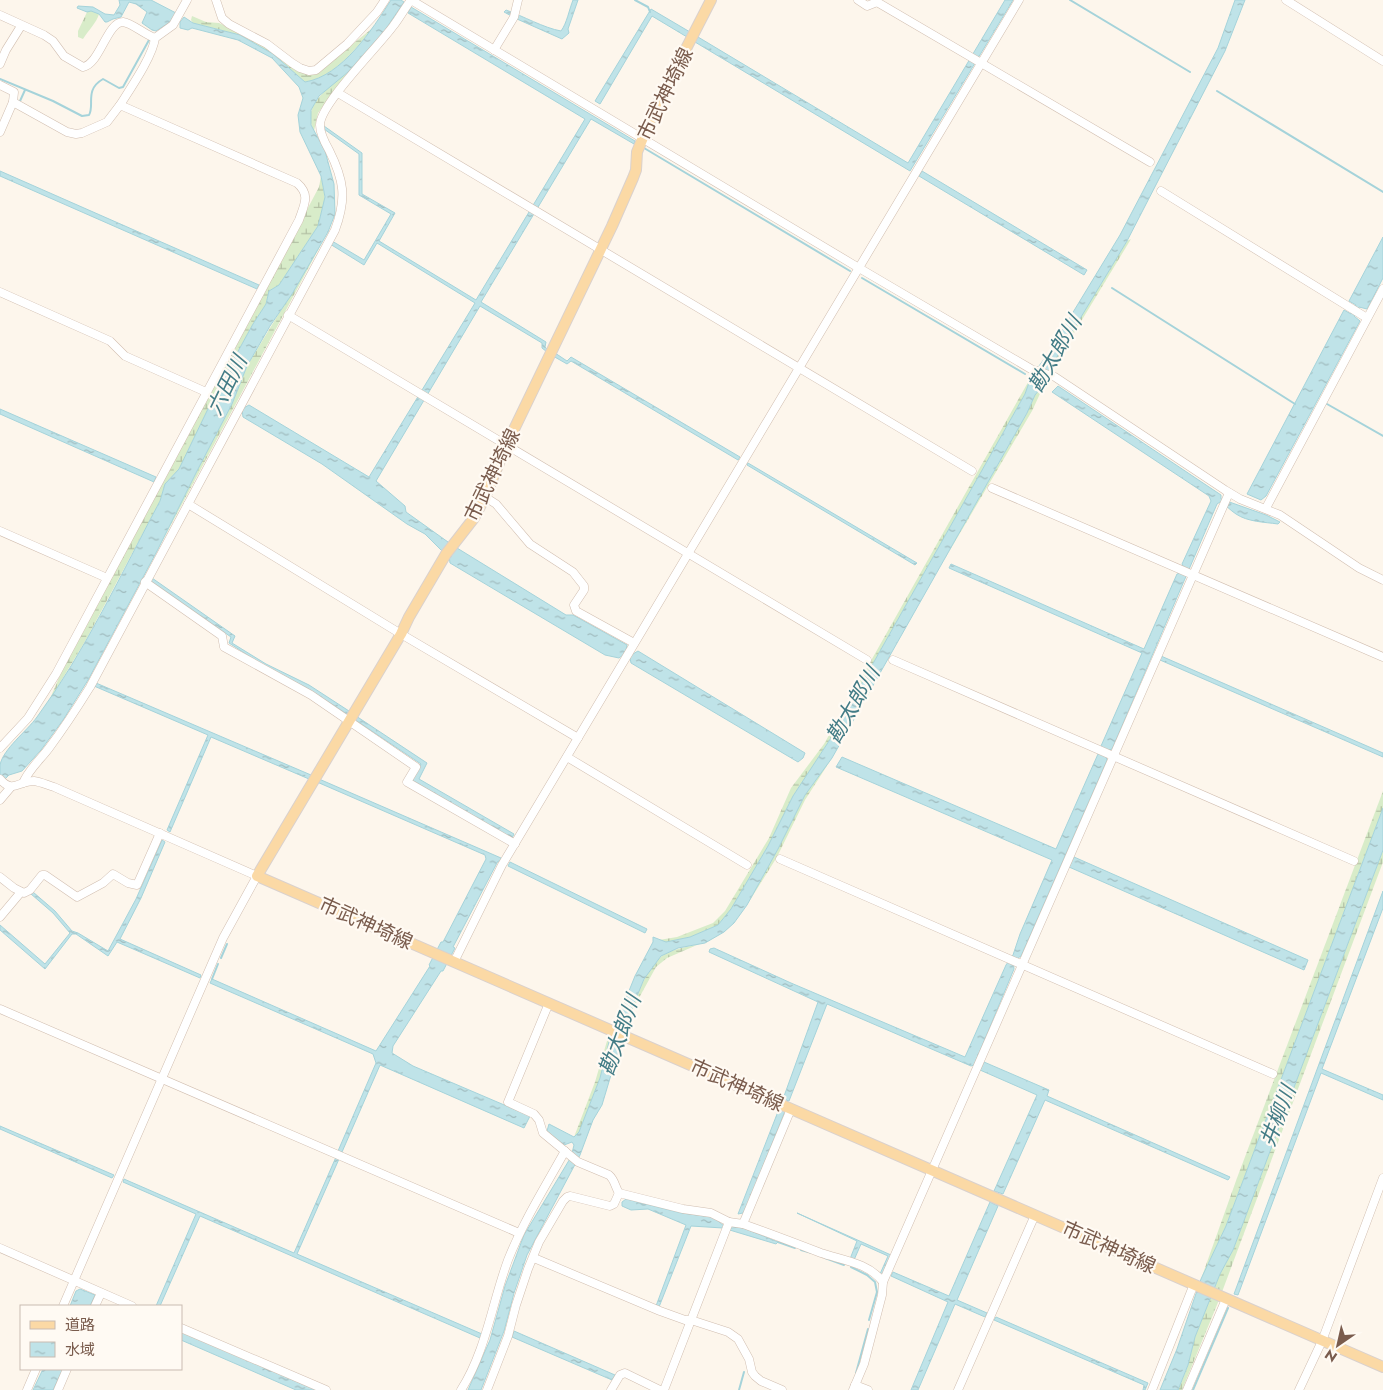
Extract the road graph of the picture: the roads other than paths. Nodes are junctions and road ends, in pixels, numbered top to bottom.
1 (187, 0) edge
2 (216, 0) edge
3 (385, 0) edge
4 (411, 0) edge
5 (518, 0) edge
6 (711, 0) edge
7 (858, 0) edge
8 (1020, 0) edge
9 (1286, 0) edge
10 (878, 1) edge
11 (0, 15) edge
12 (21, 26) junction
13 (155, 38) junction
14 (494, 50) junction
15 (1383, 61) edge
16 (980, 63) junction
17 (0, 64) edge
18 (0, 85) edge
19 (338, 93) junction
20 (13, 102) junction
21 (120, 105) junction
22 (0, 132) edge
23 (642, 138) junction
24 (1150, 162) dead end
25 (1161, 191) dead end
26 (600, 250) junction
27 (859, 268) junction
28 (1383, 289) edge
29 (0, 292) edge
30 (288, 315) junction
31 (1367, 318) junction
32 (800, 368) junction
33 (206, 392) junction
34 (506, 446) junction
35 (972, 472) dead end
36 (992, 488) dead end
37 (1229, 492) junction
38 (485, 498) junction
39 (188, 504) junction
40 (1266, 508) junction
41 (0, 531) edge
42 (688, 554) junction
43 (1191, 575) junction
44 (106, 578) junction
45 (1383, 580) edge
46 (145, 582) junction
47 (401, 634) junction
48 (629, 650) junction
49 (1383, 657) edge
50 (867, 660) dead end
51 (893, 660) dead end
52 (348, 721) junction
53 (578, 738) junction
54 (0, 748) edge
55 (1112, 756) junction
56 (567, 757) junction
57 (5, 783) edge
58 (23, 783) junction
59 (0, 800) edge
60 (160, 833) junction
61 (515, 844) junction
62 (780, 859) dead end
63 (1354, 861) dead end
64 (747, 865) dead end
65 (257, 876) junction
66 (0, 877) edge
67 (20, 892) junction
68 (0, 917) edge
69 (452, 961) junction
70 (1020, 964) junction
71 (549, 1003) junction
72 (0, 1009) edge
73 (1273, 1074) dead end
74 (162, 1078) junction
75 (791, 1109) junction
76 (567, 1153) junction
77 (933, 1170) junction
78 (1383, 1178) edge
79 (619, 1193) junction
80 (1035, 1215) junction
81 (744, 1224) junction
82 (728, 1226) junction
83 (519, 1233) junction
84 (0, 1248) edge
85 (534, 1258) junction
86 (74, 1281) junction
87 (883, 1282) junction
88 (1195, 1284) junction
89 (1224, 1298) junction
90 (98, 1299) edge
91 (63, 1305) edge
92 (127, 1305) edge
93 (691, 1320) junction
94 (182, 1328) edge
95 (1322, 1341) junction
96 (1383, 1367) edge
97 (36, 1370) edge
98 (67, 1370) edge
99 (854, 1388) edge
100 (26, 1390) edge
101 (58, 1390) edge
102 (326, 1390) edge
103 (461, 1390) edge
104 (487, 1390) edge
105 (611, 1390) edge
106 (662, 1390) edge
107 (782, 1390) edge
108 (868, 1390) edge
109 (958, 1390) edge
110 (1152, 1390) edge
111 (1187, 1390) edge
112 (1299, 1390) edge

1 - 13 street
2 - 3 street
4 - 14 street
4 - 19 street
5 - 14 street
6 - 23 main road, 市武神埼線
7 - 10 street
8 - 16 street
9 - 15 street
10 - 16 street
11 - 12 street
12 - 13 street
12 - 17 street
13 - 21 street
14 - 23 street
16 - 24 street
16 - 27 street
18 - 20 street
19 - 26 street
19 - 30 street
20 - 21 street
20 - 22 street
21 - 33 street
23 - 26 main road, 市武神埼線
23 - 27 street
25 - 31 street
26 - 32 street
26 - 34 main road, 市武神埼線
27 - 32 street
27 - 37 street
28 - 31 street
29 - 33 street
30 - 34 street
30 - 39 street
31 - 40 street
32 - 35 street
32 - 42 street
33 - 44 street
34 - 38 main road, 市武神埼線
34 - 42 street
36 - 43 street
37 - 40 street
37 - 43 street
38 - 47 main road, 市武神埼線
38 - 48 street
39 - 46 street
39 - 47 street
40 - 45 street
41 - 44 street
42 - 48 street
42 - 50 street
43 - 49 street
43 - 55 street
44 - 54 street
46 - 52 street
46 - 58 street
47 - 52 main road, 市武神埼線
47 - 53 street
48 - 53 street
51 - 55 street
52 - 61 street
52 - 65 main road, 市武神埼線
53 - 56 street
55 - 63 street
55 - 70 street
56 - 61 street
56 - 64 street
57 - 58 street
57 - 59 street
58 - 60 street
60 - 65 street
60 - 67 street
61 - 69 street
62 - 70 street
65 - 69 main road, 市武神埼線
65 - 74 street
66 - 67 street
67 - 68 street
69 - 71 main road, 市武神埼線
70 - 73 street
70 - 77 street
71 - 75 main road, 市武神埼線
71 - 76 street
72 - 74 street
74 - 83 street
74 - 86 street
75 - 77 main road, 市武神埼線
75 - 81 street
76 - 79 street
76 - 83 street
77 - 80 main road, 市武神埼線
77 - 87 street
78 - 95 street
79 - 82 street
79 - 85 street
80 - 88 main road, 市武神埼線
80 - 109 street
81 - 82 street
81 - 87 street
82 - 93 street
83 - 103 street
84 - 86 street
85 - 93 street
85 - 104 street
86 - 90 street
86 - 91 street
87 - 99 street
88 - 89 main road, 市武神埼線
88 - 110 street
89 - 95 main road, 市武神埼線
89 - 111 street
90 - 92 street
93 - 106 street
93 - 107 street
94 - 102 street
95 - 96 main road, 市武神埼線
95 - 112 street
97 - 100 street
98 - 101 street
99 - 108 street
105 - 106 street

